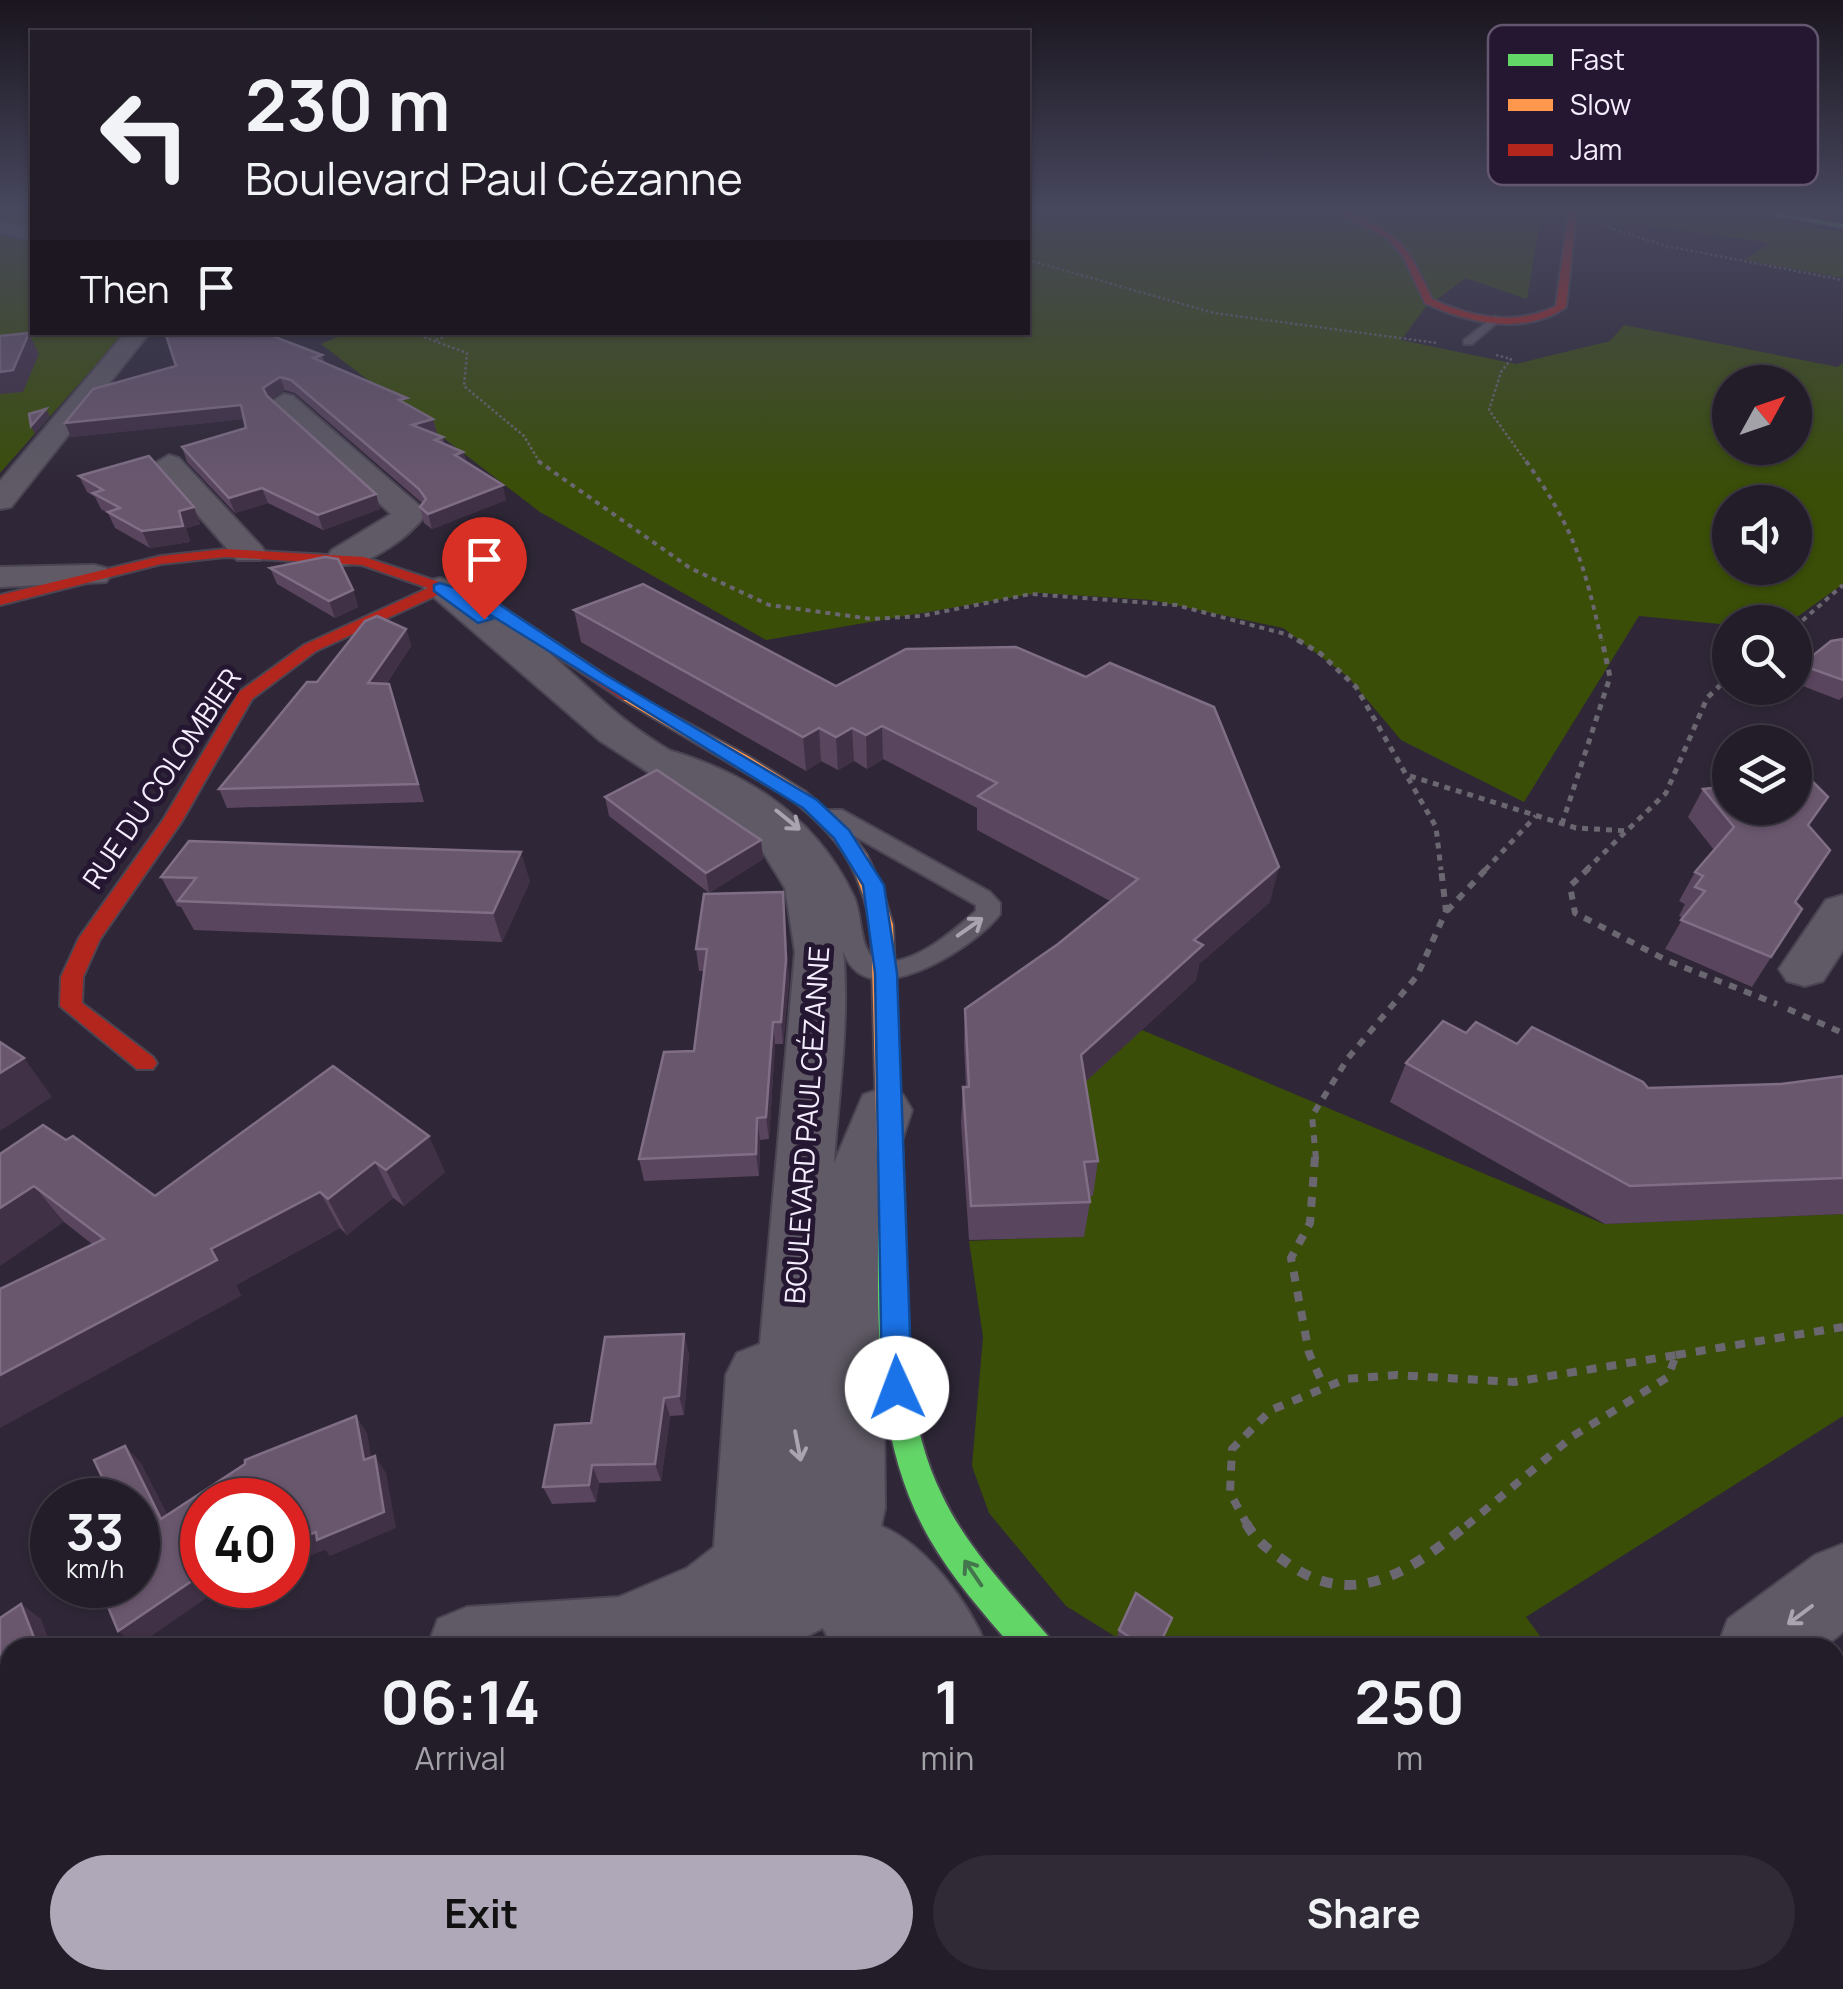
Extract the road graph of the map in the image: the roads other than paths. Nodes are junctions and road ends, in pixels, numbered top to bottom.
1 (1430, 302) edge
2 (1453, 302) edge
3 (1560, 302) edge
4 (1496, 315) junction
5 (138, 335) edge
6 (1468, 342) road end
7 (284, 402) edge
8 (168, 464) dead end
9 (0, 500) edge
10 (248, 552) junction
11 (344, 557) junction
12 (94, 575) junction
13 (0, 576) edge
14 (440, 588) junction
15 (0, 600) edge
16 (639, 749) junction
17 (791, 790) junction
18 (1843, 911) edge
19 (1806, 969) dead end
20 (886, 973) junction
21 (145, 1062) dead end
22 (888, 1095) junction
23 (1843, 1584) edge
24 (760, 1603) edge
25 (595, 1638) edge
26 (852, 1638) edge
27 (939, 1638) edge
28 (1027, 1638) edge
29 (1770, 1638) edge

1 - 4 street
2 - 4 street
3 - 4 street
4 - 6 lane
5 - 9 street
7 - 11 street
8 - 10 street
10 - 11 street, BOULEVARD PAUL CÉZANNE
10 - 12 street, BOULEVARD PAUL CÉZANNE
11 - 14 street, BOULEVARD PAUL CÉZANNE
12 - 13 street, BOULEVARD PAUL CÉZANNE
12 - 15 street, BOULEVARD PAUL CÉZANNE
14 - 16 street, BOULEVARD PAUL CÉZANNE
14 - 17 street, BOULEVARD PAUL CÉZANNE
14 - 21 street, RUE DU COLOMBIER
16 -> 20 lane
16 -> 24 street, BOULEVARD PAUL CÉZANNE
17 - 20 street, BOULEVARD PAUL CÉZANNE
20 -> 17 lane
18 - 19 street
20 - 22 street, BOULEVARD PAUL CÉZANNE
22 - 24 street
28 -> 22 street, BOULEVARD PAUL CÉZANNE
23 -> 29 street
24 - 25 street
24 - 26 street
24 - 27 street

